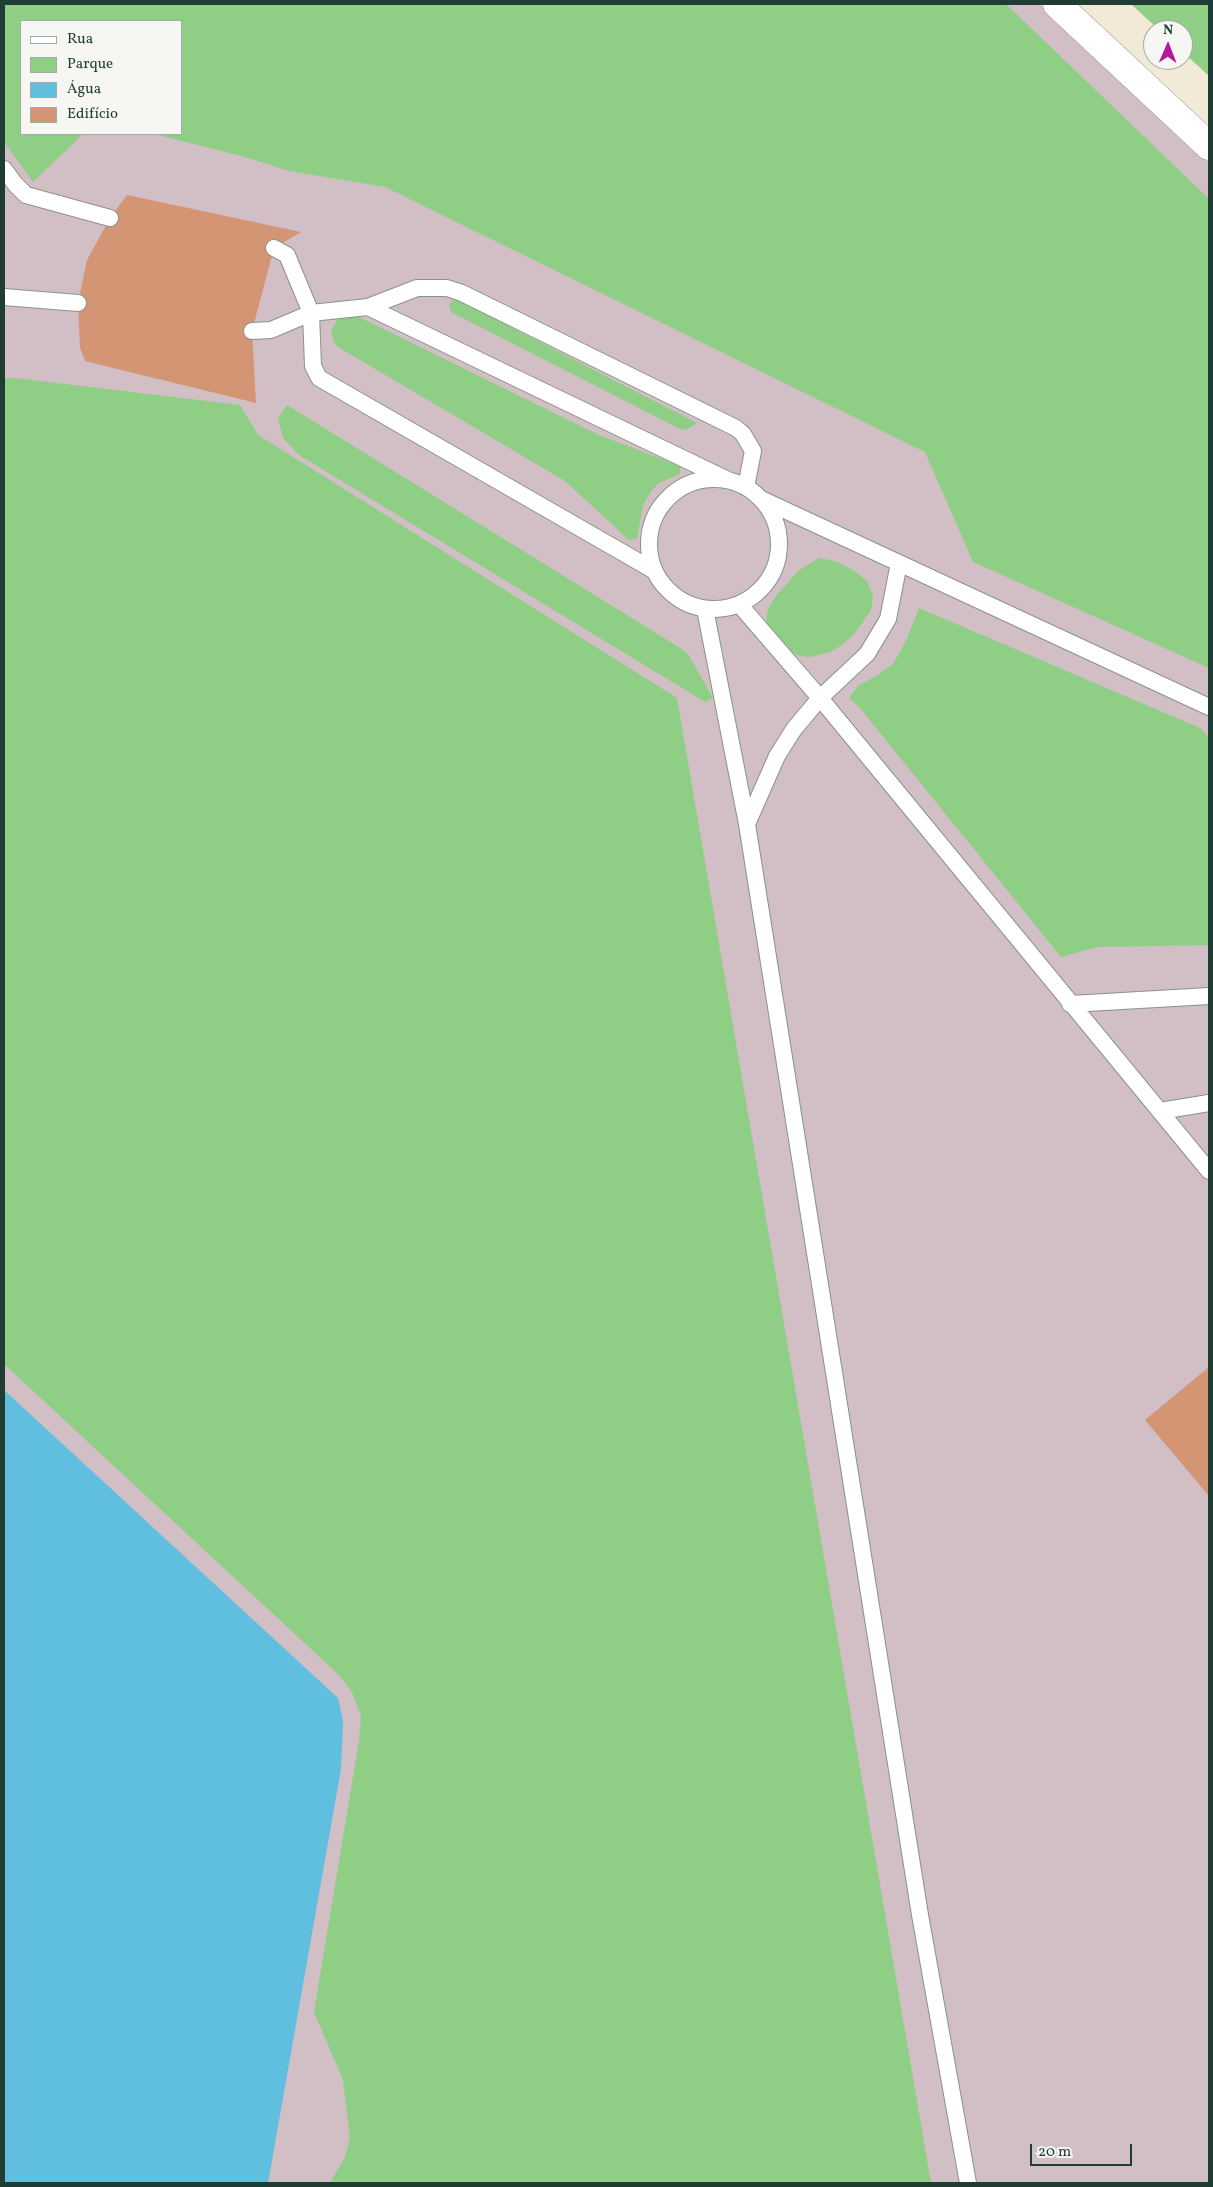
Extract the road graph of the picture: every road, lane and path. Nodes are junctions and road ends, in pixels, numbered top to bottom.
1 (1057, 4) edge
2 (1209, 146) edge
3 (4, 169) edge
4 (110, 218) dead end
5 (274, 248) dead end
6 (4, 297) edge
7 (78, 303) dead end
8 (368, 307) junction
9 (311, 313) junction
10 (252, 331) dead end
11 (728, 480) junction
12 (746, 487) junction
13 (761, 499) junction
14 (899, 563) junction
15 (653, 570) junction
16 (739, 604) junction
17 (705, 609) junction
18 (820, 698) junction
19 (1209, 707) edge
20 (747, 824) junction
21 (1209, 996) edge
22 (1070, 1004) junction
23 (1209, 1103) edge
24 (1160, 1111) junction
25 (1209, 1171) edge
26 (968, 2183) edge

1 - 2 street
3 - 4 lane
5 - 9 lane
6 - 7 lane
8 - 9 lane
8 - 11 lane
8 - 12 lane
9 - 10 lane
9 - 15 lane
11 - 12 lane
11 - 15 lane
12 - 13 lane
13 - 14 lane
13 - 16 lane
14 - 18 lane
14 - 19 lane
15 - 17 lane
16 - 17 lane
16 - 18 lane
17 - 20 lane
18 - 20 lane
18 - 22 lane
20 - 26 lane
21 - 22 lane
22 - 24 lane
23 - 24 lane
24 - 25 lane

